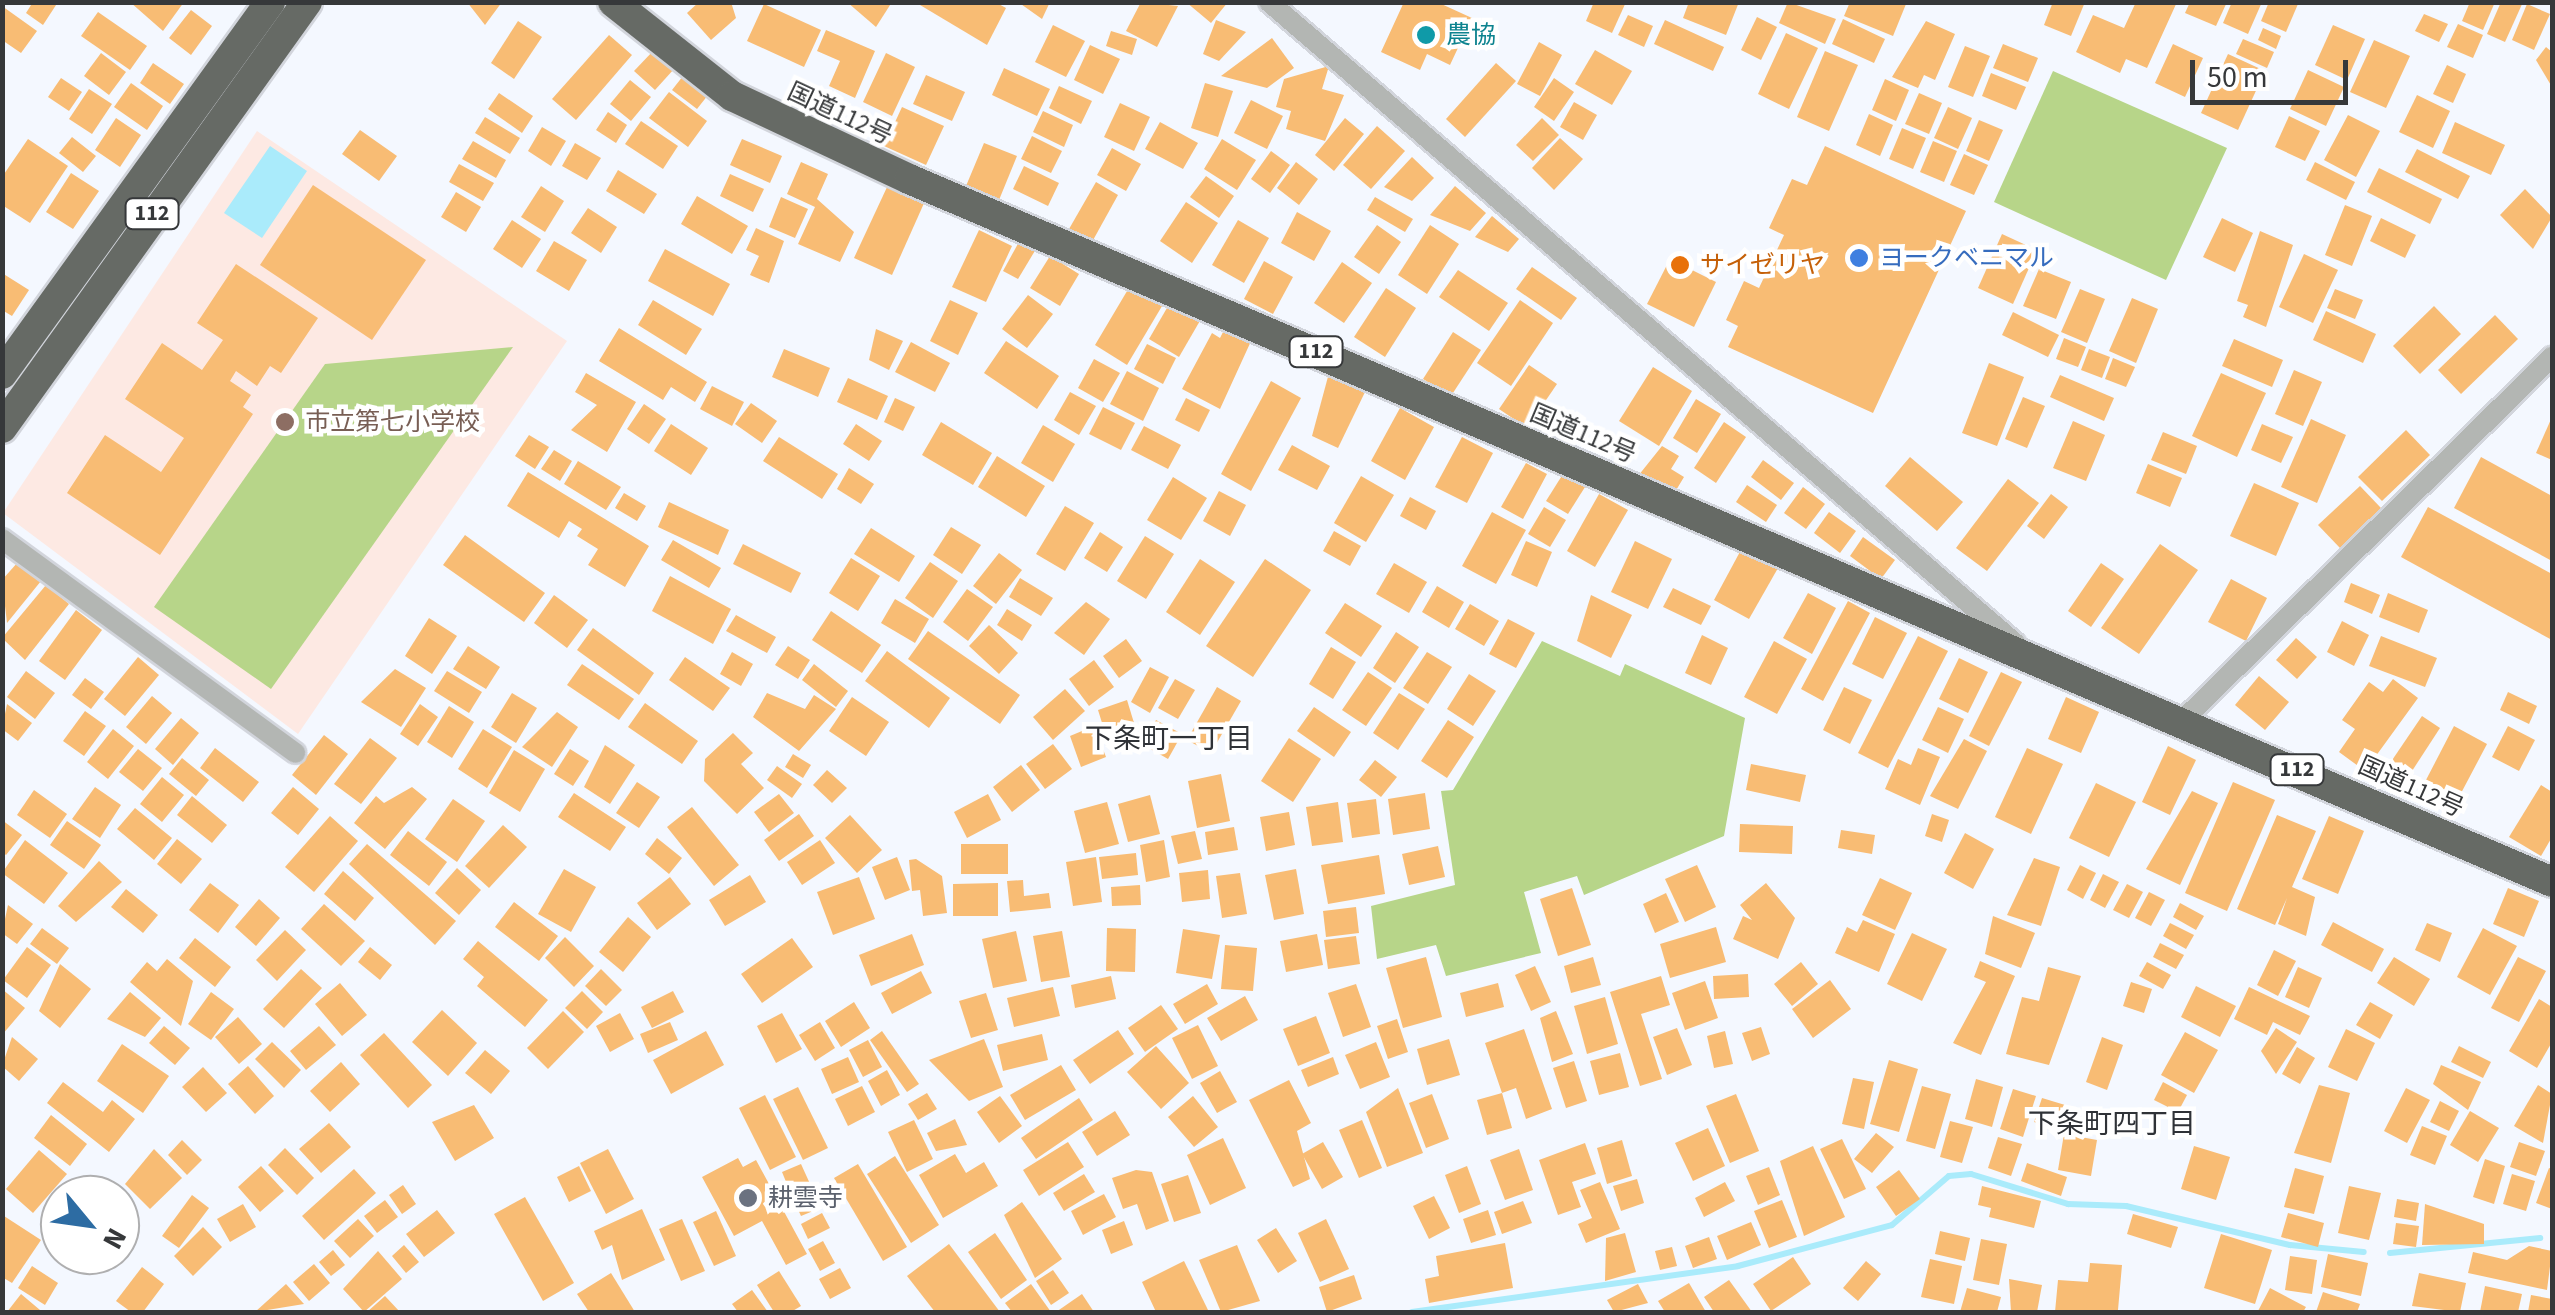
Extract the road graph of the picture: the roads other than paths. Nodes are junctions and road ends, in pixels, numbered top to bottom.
1 (270, 2) edge
2 (306, 2) edge
3 (613, 2) edge
4 (1269, 2) edge
5 (2552, 356) edge
6 (2, 374) edge
7 (2, 428) edge
8 (2, 538) edge
9 (2041, 662) junction
10 (2183, 720) junction
11 (294, 753) dead end
12 (2552, 882) edge

1 - 6 highway, 112
2 - 7 highway, 112
3 - 9 highway, 国道112号 / 112
4 - 9 street
5 - 10 street
8 - 11 street
9 - 10 highway, 国道112号 / 112
10 - 12 highway, 国道112号 / 112

